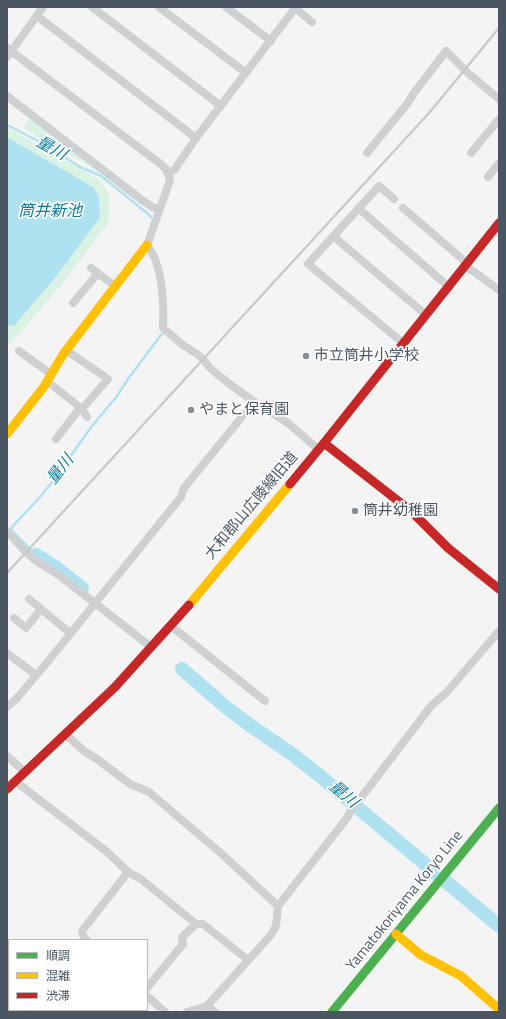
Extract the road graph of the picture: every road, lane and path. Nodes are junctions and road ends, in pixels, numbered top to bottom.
1 (43, 7) edge
2 (92, 7) edge
3 (159, 7) edge
4 (226, 7) edge
5 (295, 7) edge
6 (37, 16) junction
7 (312, 22) dead end
8 (271, 41) junction
9 (8, 52) edge
10 (246, 73) junction
11 (7, 96) edge
12 (499, 99) edge
13 (221, 106) junction
14 (499, 119) edge
15 (196, 138) junction
16 (471, 152) dead end
17 (367, 153) dead end
18 (499, 163) edge
19 (168, 174) junction
20 (488, 177) dead end
21 (394, 199) dead end
22 (358, 208) junction
23 (403, 208) dead end
24 (160, 209) junction
25 (499, 223) edge
26 (333, 236) junction
27 (147, 245) junction
28 (467, 265) junction
29 (91, 268) dead end
30 (98, 274) junction
31 (115, 286) junction
32 (449, 287) junction
33 (499, 290) edge
34 (73, 303) dead end
35 (426, 315) junction
36 (403, 343) junction
37 (66, 350) junction
38 (19, 351) dead end
39 (49, 378) junction
40 (254, 402) junction
41 (83, 411) junction
42 (8, 430) edge
43 (56, 439) dead end
44 (321, 446) junction
45 (7, 531) edge
46 (499, 589) edge
47 (29, 599) dead end
48 (96, 601) junction
49 (41, 609) junction
50 (14, 618) dead end
51 (171, 626) junction
52 (499, 632) edge
53 (70, 633) junction
54 (152, 647) junction
55 (7, 653) edge
56 (36, 675) junction
57 (10, 699) edge
58 (265, 701) dead end
59 (7, 708) edge
60 (65, 734) junction
61 (7, 756) edge
62 (25, 772) junction
63 (16, 782) junction
64 (7, 789) edge
65 (499, 808) edge
66 (128, 872) junction
67 (278, 906) junction
68 (196, 924) junction
69 (396, 934) junction
70 (86, 939) edge
71 (248, 960) junction
72 (148, 987) edge
73 (148, 997) edge
74 (207, 1006) junction
75 (499, 1009) edge
76 (34, 1011) edge
77 (31, 1012) edge
78 (165, 1012) edge
79 (187, 1012) edge
80 (215, 1012) edge
81 (332, 1012) edge

1 - 6 street
2 - 13 street
3 - 10 street
4 - 8 street
5 - 7 street
5 - 8 street
6 - 9 street
6 - 15 street
8 - 10 street
9 - 19 street
10 - 13 street
11 - 24 street
12 - 17 street
13 - 15 street
14 - 16 street
15 - 19 street
18 - 20 street
19 - 24 street
21 - 22 street
22 - 26 street
22 - 32 street
23 - 28 street
24 - 27 street
25 - 28 street, 大和郡山広陵線旧道
26 - 35 street
26 - 36 street
27 - 31 street
27 - 40 street
28 - 32 street, 大和郡山広陵線旧道
28 - 33 street
29 - 30 street
30 - 31 street
30 - 34 street
31 - 37 street
32 - 35 street, 大和郡山広陵線旧道
35 - 36 street, 大和郡山広陵線旧道
36 - 44 street, 大和郡山広陵線旧道
37 - 39 street
37 - 41 street
38 - 39 street
39 - 41 street
39 - 42 street
40 - 44 street
40 - 48 street
41 - 43 street
44 - 46 street
44 - 51 street, 大和郡山広陵線旧道
45 - 48 street
47 - 49 street
48 - 53 street
48 - 54 street
49 - 50 street
49 - 53 street
51 - 54 street, 大和郡山広陵線旧道
51 - 58 street
52 - 67 street
53 - 56 street
54 - 60 street, 大和郡山広陵線旧道
55 - 56 street
56 - 57 street
57 - 59 street
60 - 62 street, 大和郡山広陵線旧道
60 - 67 street
61 - 62 street
62 - 63 street, 大和郡山広陵線旧道
63 - 64 street, 大和郡山広陵線旧道
63 - 66 street
65 - 69 street, Yamatokoriyama Koryo Line
66 - 68 street
66 - 70 street
67 - 71 street
68 - 71 street
68 - 72 street
69 - 75 street
69 - 81 street, Yamatokoriyama Koryo Line
71 - 74 street
73 - 78 street
74 - 79 street
74 - 80 street
76 - 77 street

